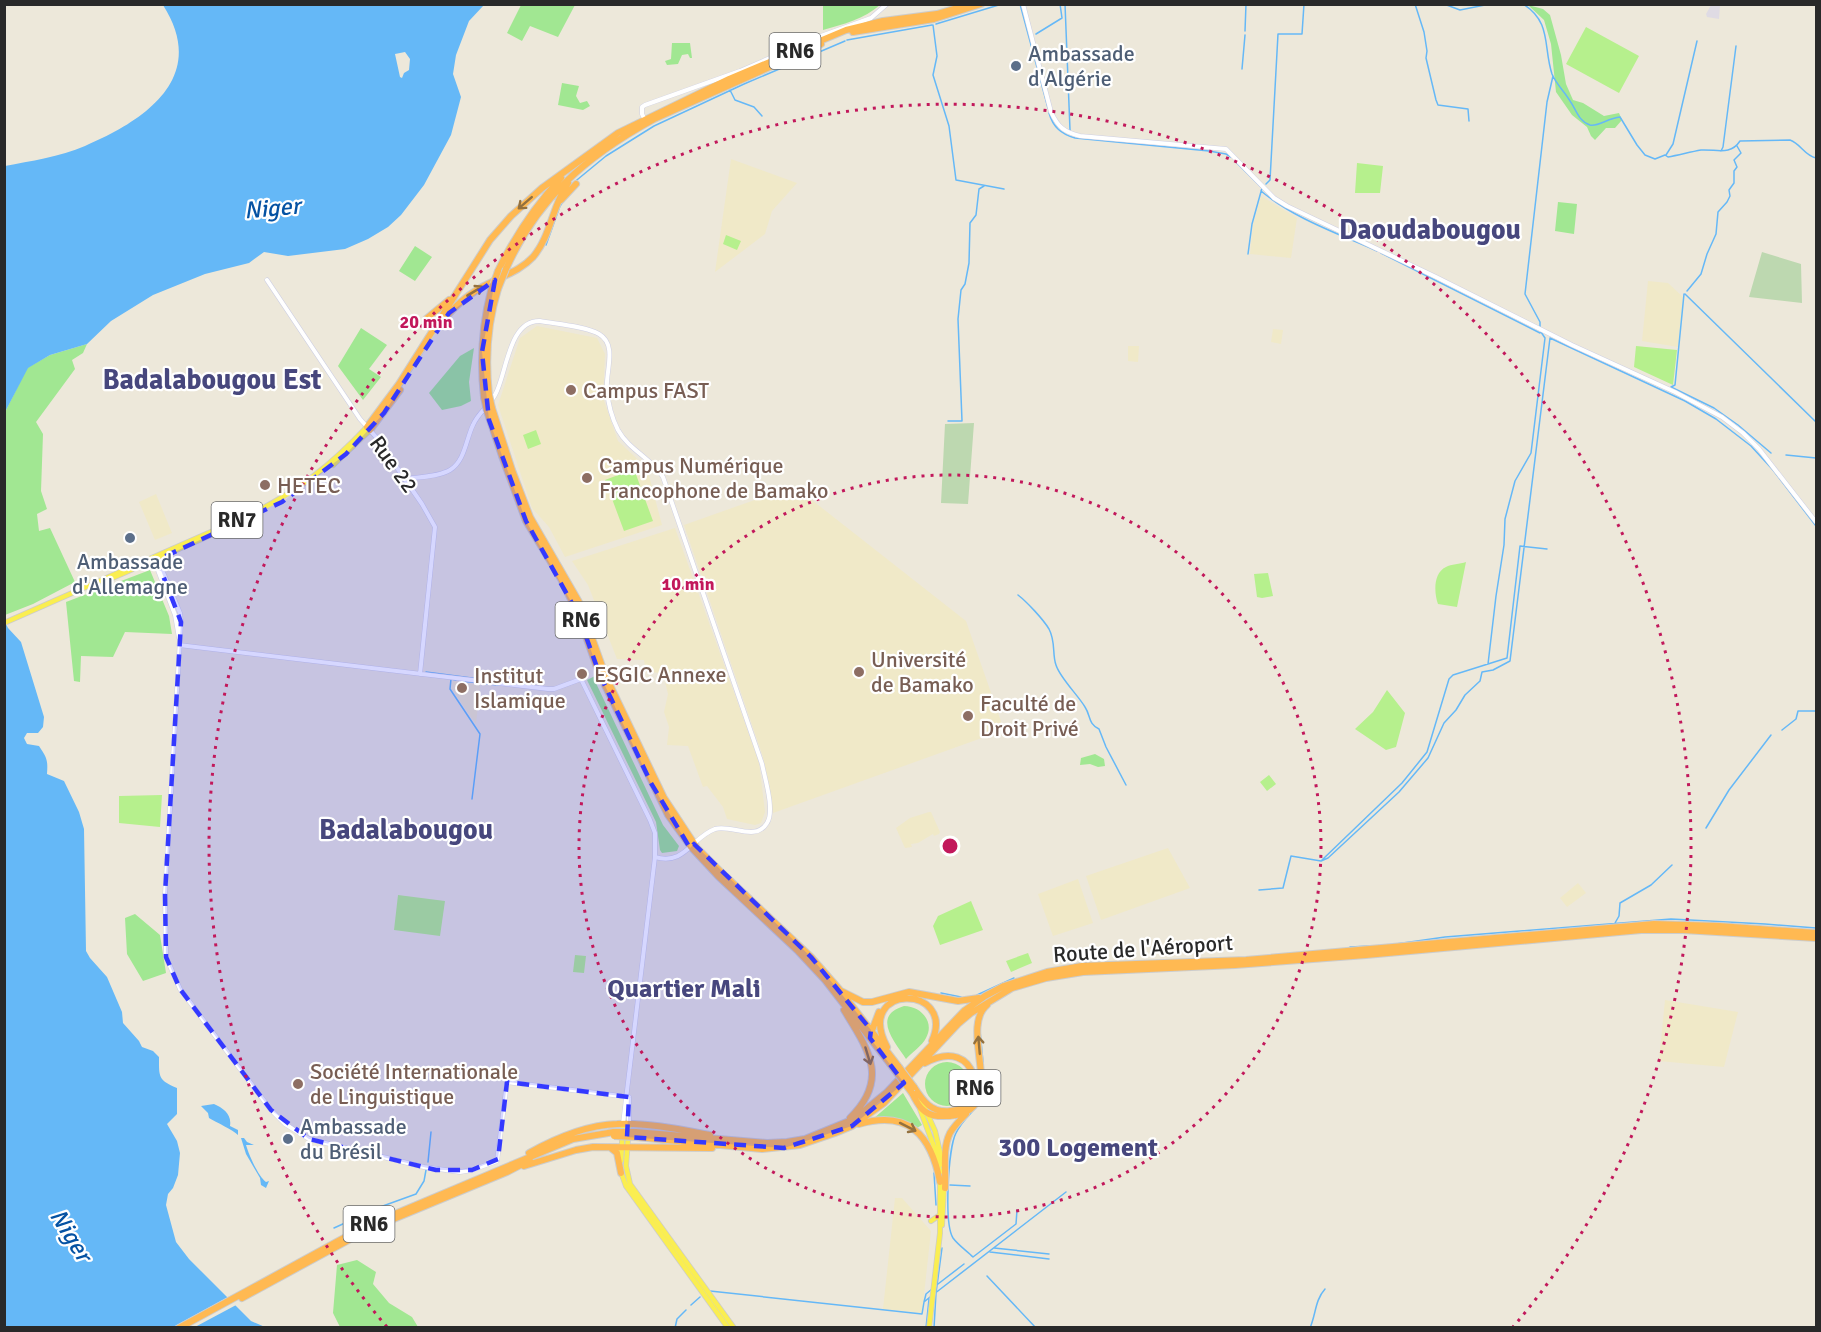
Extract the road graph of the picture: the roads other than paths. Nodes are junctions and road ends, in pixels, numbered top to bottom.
1 (887, 4) edge
2 (970, 4) edge
3 (981, 4) edge
4 (1023, 4) edge
5 (645, 121) junction
6 (571, 168) junction
7 (578, 171) junction
8 (576, 184) dead end
9 (555, 207) junction
10 (267, 280) dead end
11 (495, 290) junction
12 (452, 298) junction
13 (449, 313) junction
14 (426, 319) dead end
15 (442, 332) dead end
16 (368, 428) junction
17 (405, 479) junction
18 (1816, 522) edge
19 (155, 558) junction
20 (4, 623) edge
21 (179, 644) junction
22 (420, 674) junction
23 (692, 846) junction
24 (655, 857) junction
25 (1816, 933) edge
26 (1816, 939) edge
27 (830, 987) junction
28 (1012, 988) junction
29 (841, 991) junction
30 (985, 996) junction
31 (890, 997) junction
32 (871, 1030) junction
33 (870, 1038) junction
34 (925, 1052) junction
35 (894, 1060) junction
36 (920, 1067) junction
37 (897, 1068) junction
38 (914, 1090) junction
39 (628, 1096) junction
40 (920, 1108) junction
41 (968, 1111) junction
42 (928, 1114) junction
43 (844, 1123) junction
44 (626, 1124) junction
45 (852, 1126) junction
46 (729, 1143) junction
47 (606, 1148) junction
48 (624, 1148) junction
49 (505, 1169) junction
50 (621, 1173) junction
51 (940, 1182) junction
52 (945, 1188) junction
53 (940, 1215) junction
54 (932, 1221) dead end
55 (940, 1233) junction
56 (241, 1296) junction
57 (179, 1328) edge
58 (188, 1328) edge
59 (728, 1328) edge
60 (734, 1328) edge
61 (929, 1328) edge

1 - 5 street
2 - 5 highway, RN6
3 - 5 highway, RN6
4 - 18 street
5 - 6 highway, RN6
5 - 7 highway, RN6
6 - 11 highway, RN6, bridge
6 -> 12 highway, RN7
7 - 9 highway, RN7
7 - 11 highway, RN6, bridge
8 - 9 highway
13 -> 9 highway, RN7
10 - 16 street, Rue 22
11 - 23 highway, RN6, bridge
12 - 14 highway
12 - 16 highway, RN7
13 - 15 highway
13 - 16 highway, RN7
16 - 17 street, Rue 22
16 - 19 main road, RN7
17 - 22 street, Rue 22
17 - 23 street
19 - 20 main road, RN7
19 - 21 street
21 - 22 street
21 - 39 street
22 - 24 street
23 - 24 street
23 - 27 highway, RN6
23 - 29 highway, RN6
24 - 39 street
25 - 30 highway, Route de l'Aéroport
26 - 28 highway, Route de l'Aéroport
27 - 33 highway
27 -> 43 highway, RN6
28 - 36 highway, Route de l'Aéroport
41 -> 28 highway
29 - 31 highway
29 - 32 highway, RN6
30 - 31 highway
30 - 34 highway, Route de l'Aéroport
31 - 32 highway
32 - 33 highway
32 - 35 highway, RN6
33 - 37 highway
34 - 35 highway
34 - 43 highway, Route de l'Aéroport
35 - 37 highway
36 - 38 highway, RN6
36 - 45 highway, Route de l'Aéroport / RN6
37 - 38 highway, bridge
38 - 40 highway
38 - 42 main road
39 - 44 street
40 - 42 highway
40 - 51 main road
41 - 42 highway
41 - 52 highway
42 - 52 main road
43 - 46 highway, Route de l'Aéroport / RN6
44 - 46 highway
44 - 48 main road
44 - 49 highway
45 - 46 highway, Route de l'Aéroport / RN6
45 -> 51 highway
46 - 48 highway
46 - 49 highway, Route de l'Aéroport / RN6, bridge
47 - 48 highway
47 - 49 highway
47 - 50 highway
48 - 50 main road
48 - 60 main road
49 - 56 highway, Route de l'Aéroport / RN6
50 - 59 main road
51 - 53 main road
52 - 55 main road
53 - 54 main road
53 - 55 main road
55 - 61 main road
56 - 57 highway, RN6
56 - 58 highway, RN6

